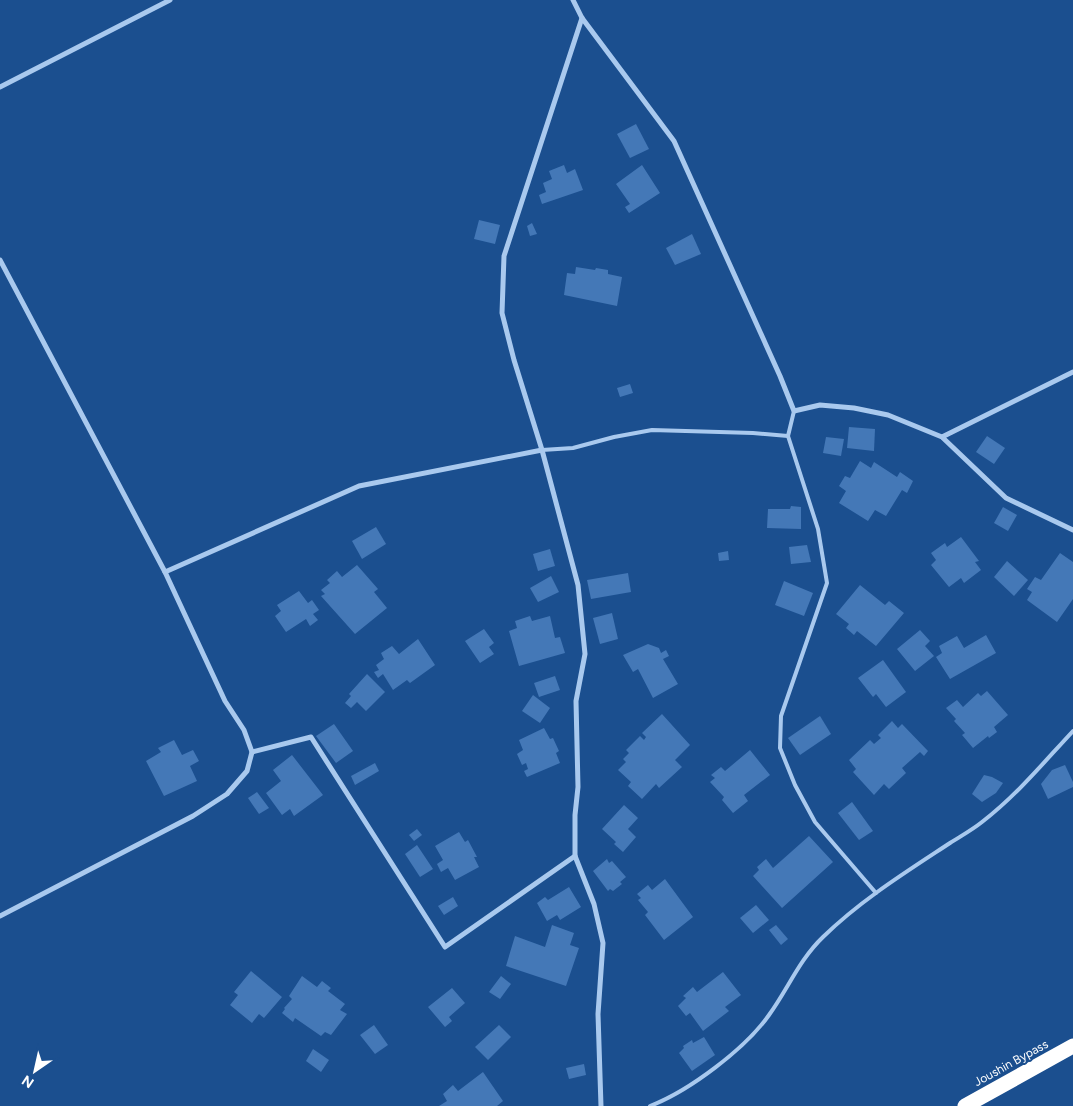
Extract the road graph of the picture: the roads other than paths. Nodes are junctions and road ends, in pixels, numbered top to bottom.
1 (170, 0) edge
2 (573, 0) edge
3 (582, 18) junction
4 (0, 87) edge
5 (0, 260) edge
6 (1073, 372) edge
7 (794, 411) junction
8 (788, 436) junction
9 (942, 437) junction
10 (542, 450) junction
11 (1073, 530) edge
12 (165, 572) junction
13 (1073, 731) edge
14 (252, 752) junction
15 (575, 856) junction
16 (876, 893) junction
17 (0, 916) edge
18 (1073, 1046) edge
19 (601, 1106) edge
20 (650, 1106) edge
21 (964, 1106) edge

1 - 4 street
2 - 3 street
3 - 7 street
3 - 10 street
5 - 12 street
6 - 9 street
7 - 8 lane
7 - 9 street
8 - 10 lane
8 - 16 lane
9 - 11 street
10 - 12 street
10 - 15 street
12 - 14 street
13 - 16 lane
14 - 15 street
14 - 17 street
15 - 19 street
16 - 20 lane
18 - 21 highway, Joushin Bypass

